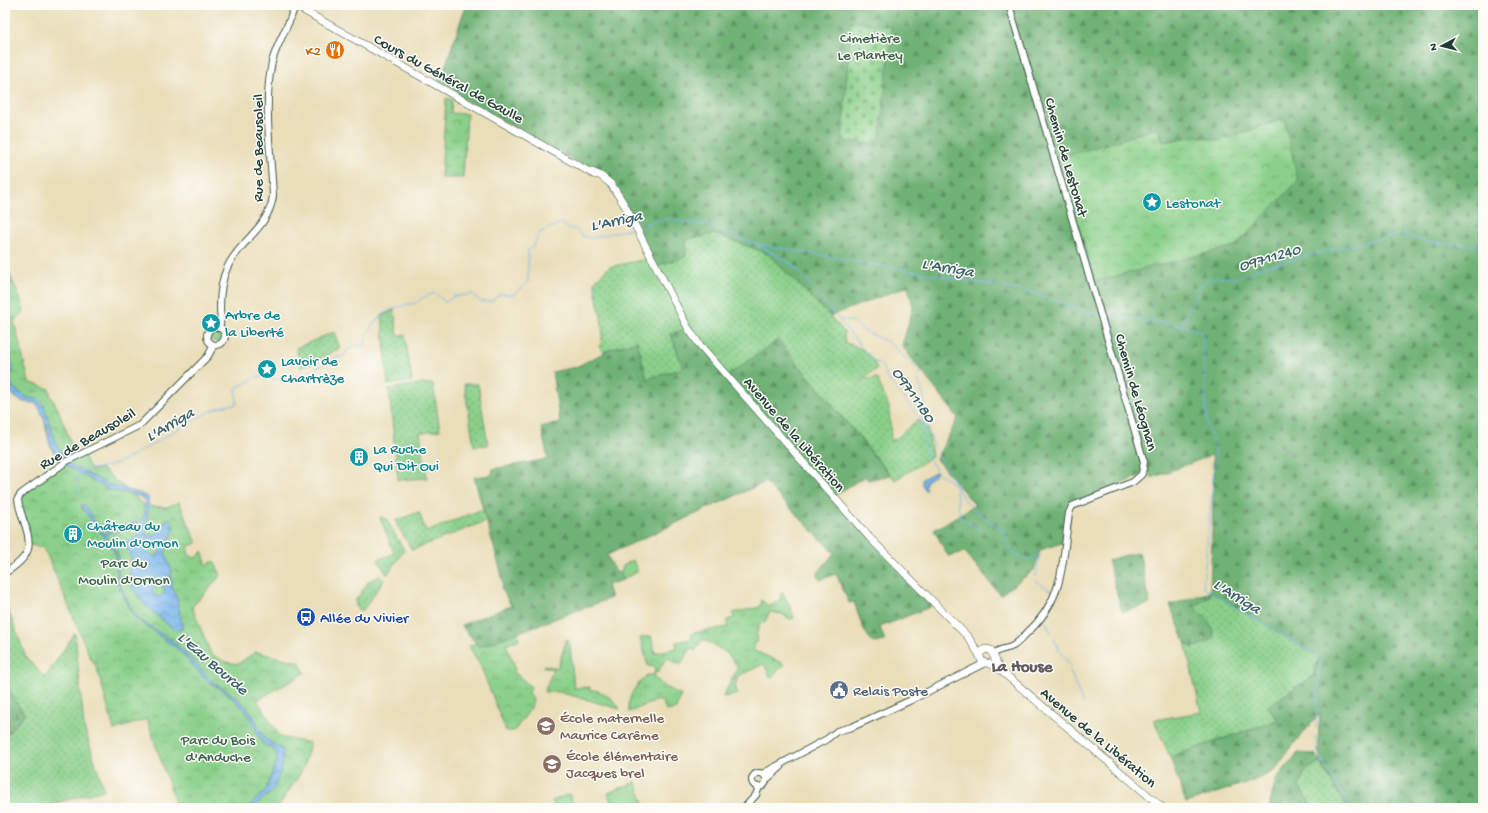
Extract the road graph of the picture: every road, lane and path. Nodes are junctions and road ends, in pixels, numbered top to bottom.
1 (294, 5) edge
2 (1009, 5) edge
3 (636, 228) joint
4 (1101, 316) joint
5 (219, 328) junction
6 (214, 345) junction
7 (5, 573) edge
8 (986, 656) junction
9 (808, 748) junction
10 (764, 773) junction
11 (767, 779) junction
12 (757, 786) junction
13 (744, 808) edge
14 (1163, 808) edge

1 - 3 main road, Cours du Général de Gaulle
1 - 5 street, Rue de Beausoleil
2 - 4 street, Chemin de Lestonat
3 - 8 main road, Avenue de la Libération
4 - 8 street, Chemin de Léognan
5 - 6 street
5 - 6 street
6 - 7 street, Rue de Beausoleil
8 - 9 street
8 - 14 main road, Avenue de la Libération
9 - 10 street
9 - 11 street
10 - 11 street
10 - 12 street
11 - 12 street
12 - 13 street

